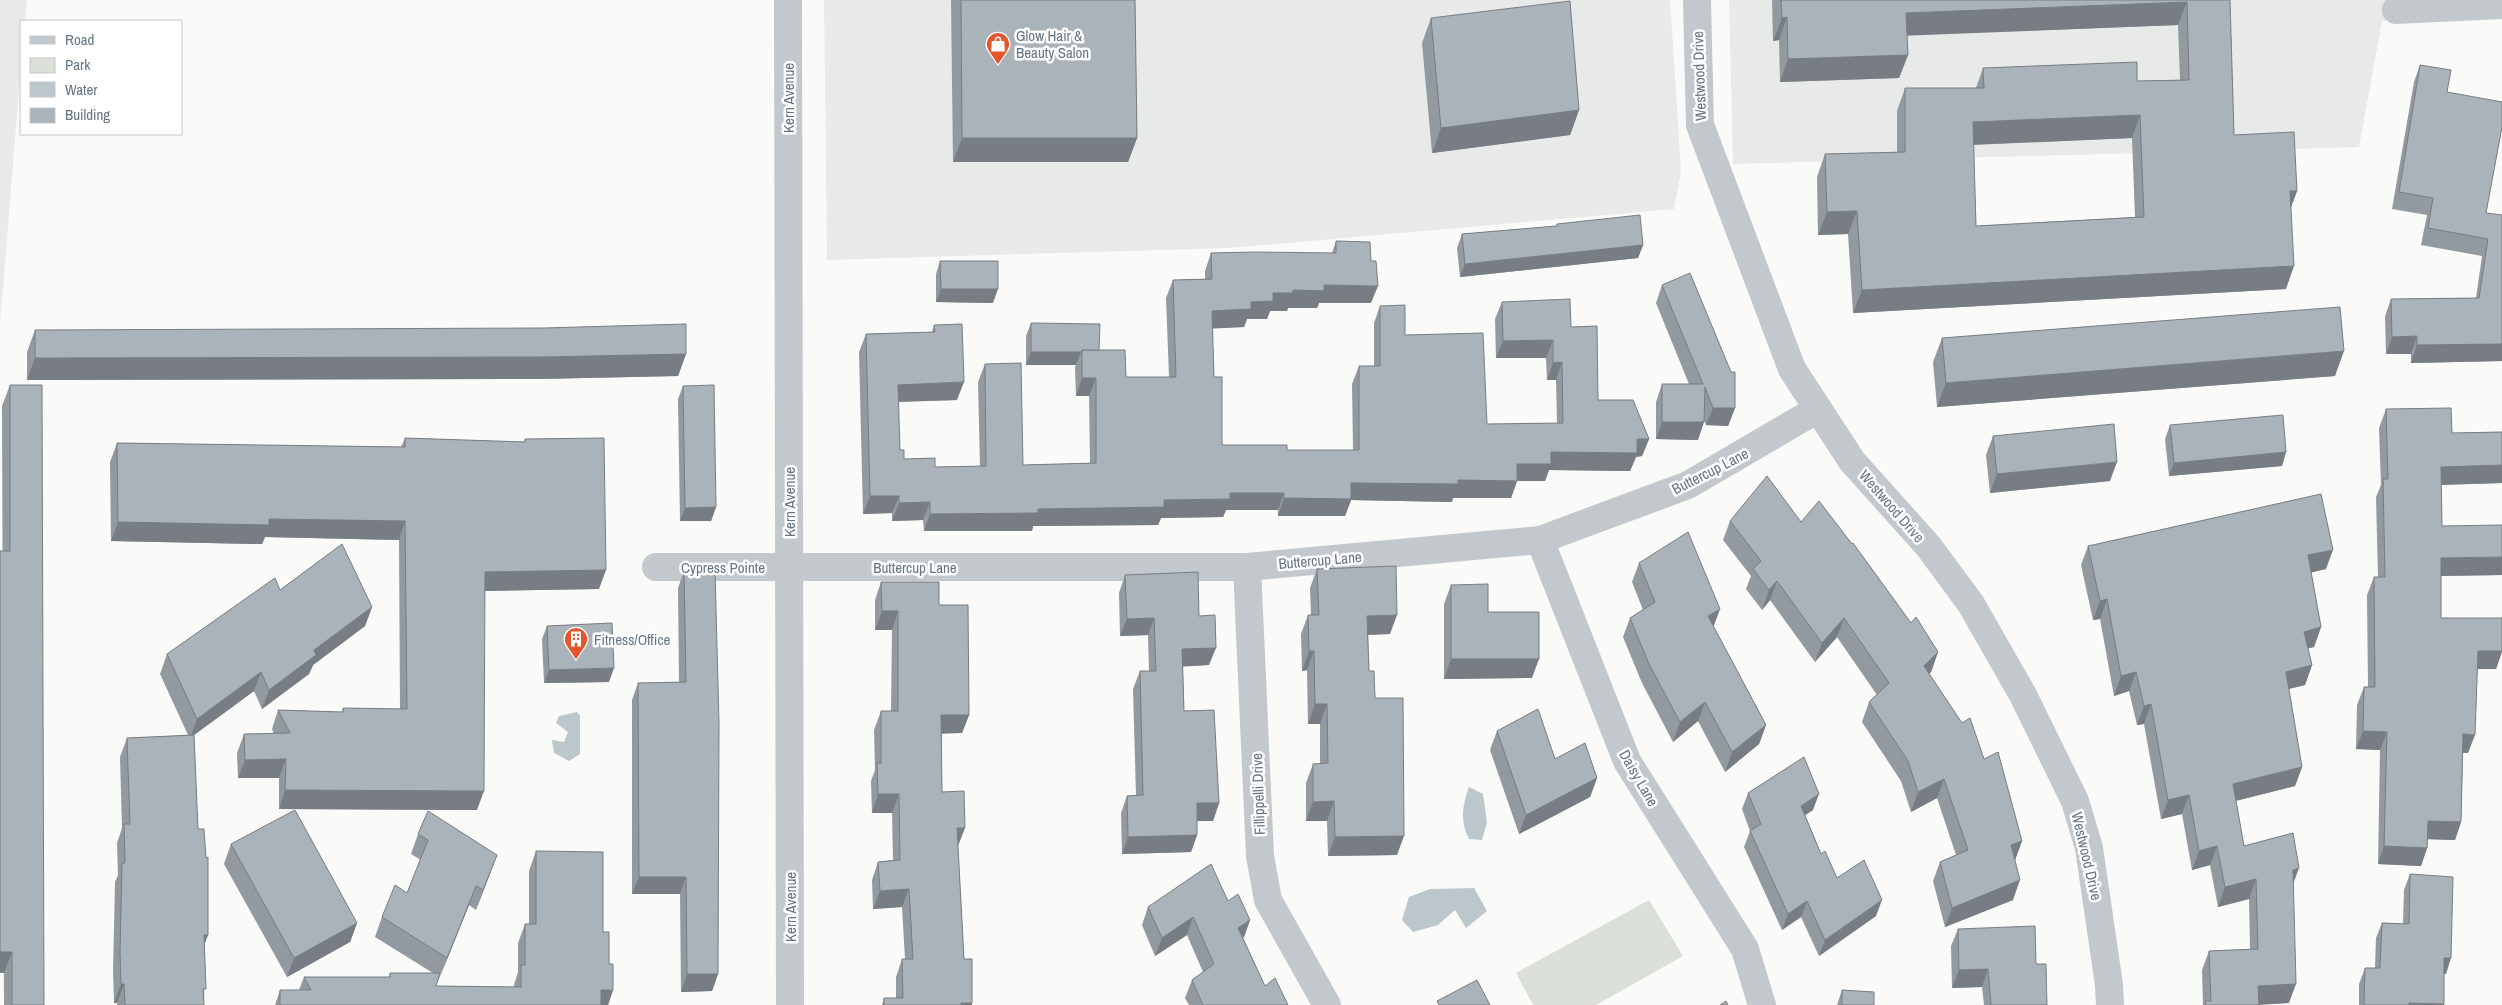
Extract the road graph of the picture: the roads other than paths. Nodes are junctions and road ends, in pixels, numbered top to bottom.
1 (788, 0) edge
2 (1697, 0) edge
3 (2502, 5) edge
4 (2396, 10) dead end
5 (1818, 409) junction
6 (1540, 540) junction
7 (790, 566) junction
8 (656, 567) dead end
9 (1247, 567) junction
10 (790, 1005) edge
11 (1327, 1005) edge
12 (1762, 1005) edge
13 (2110, 1005) edge

1 - 7 street, Kern Avenue
2 - 5 street, Westwood Drive
3 - 4 street
5 - 6 street, Buttercup Lane
5 - 13 street, Westwood Drive
6 - 9 street, Buttercup Lane
6 - 12 street, Daisy Lane
7 - 8 street, Cypress Pointe
7 - 9 street, Buttercup Lane
7 - 10 street, Kern Avenue
9 - 11 street, Fillippelli Drive

